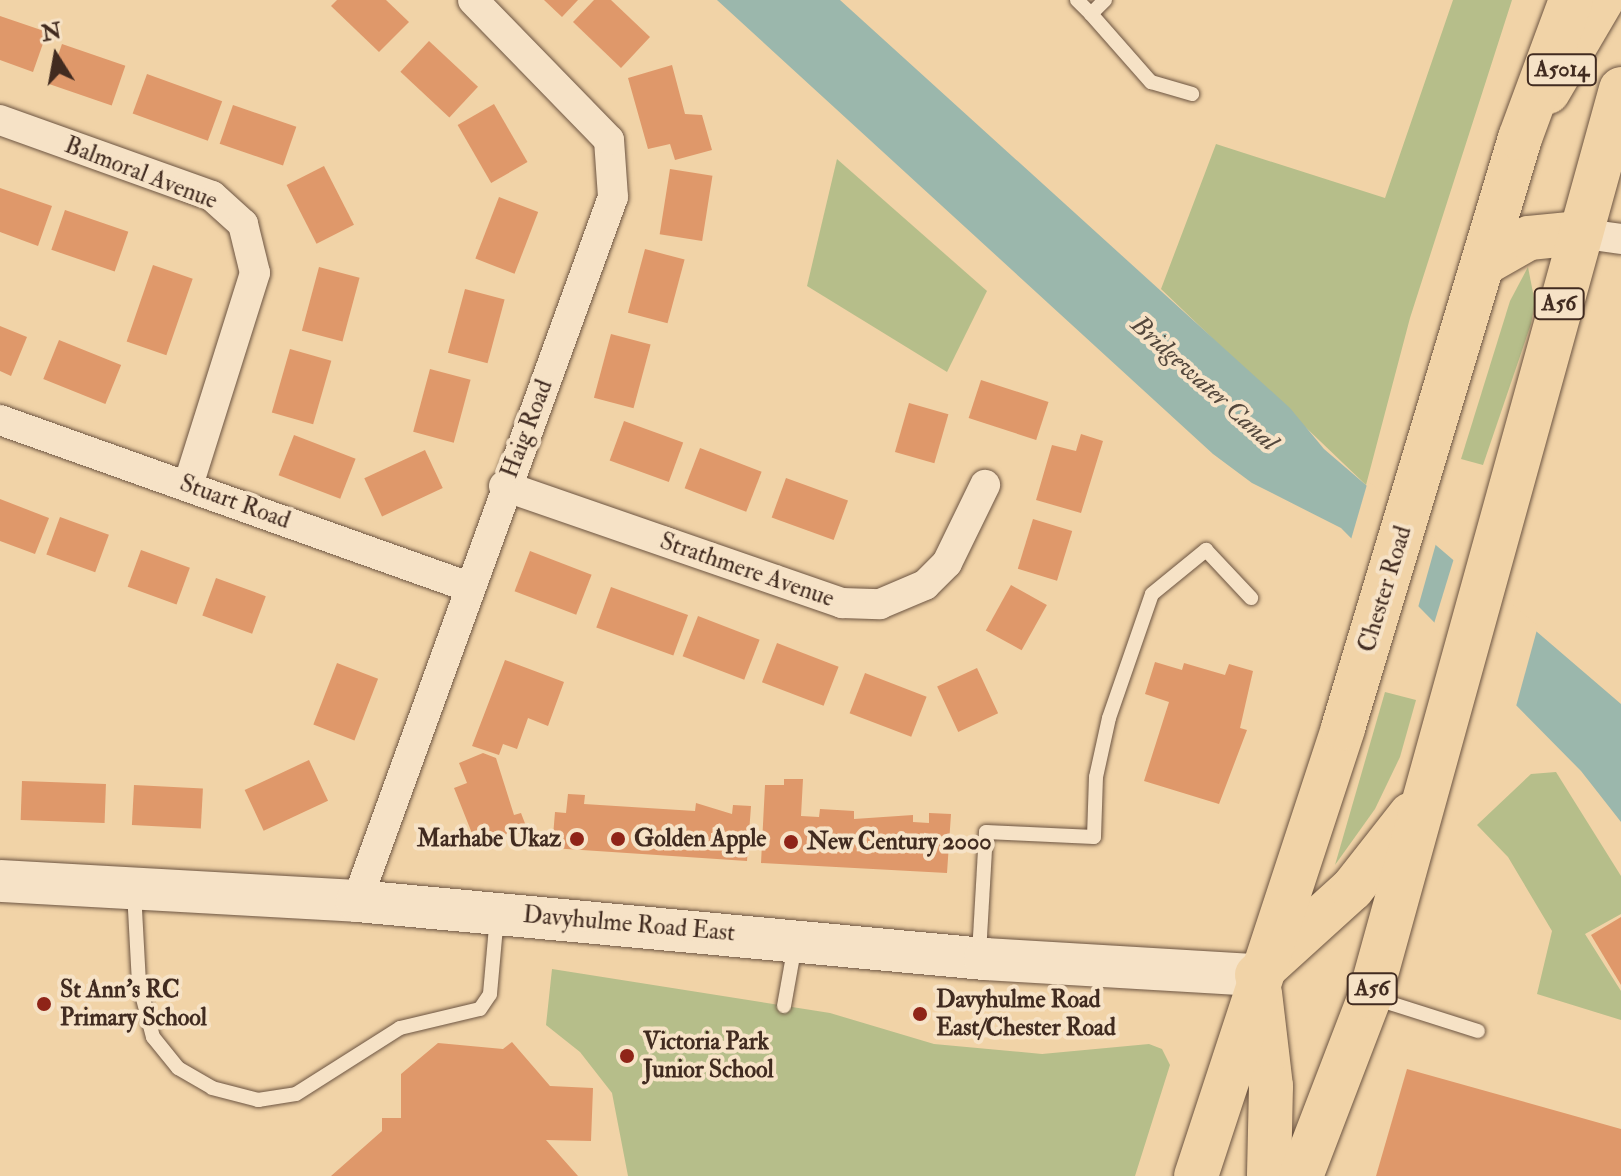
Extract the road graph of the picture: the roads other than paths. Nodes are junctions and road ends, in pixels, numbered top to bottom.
1 (473, 0) edge
2 (1077, 0) edge
3 (1105, 0) edge
4 (1571, 0) edge
5 (1602, 0) edge
6 (1091, 14) junction
7 (1621, 89) edge
8 (1192, 94) dead end
9 (0, 120) edge
10 (1520, 138) junction
11 (1578, 233) junction
12 (1621, 239) edge
13 (1483, 264) junction
14 (0, 420) edge
15 (188, 485) junction
16 (985, 485) dead end
17 (504, 486) junction
18 (468, 587) junction
19 (1251, 598) dead end
20 (1425, 797) junction
21 (0, 881) edge
22 (134, 888) junction
23 (357, 901) junction
24 (497, 912) junction
25 (796, 941) junction
26 (979, 958) junction
27 (1257, 975) junction
28 (1370, 996) junction
29 (784, 1006) dead end
30 (1478, 1031) dead end
31 (1196, 1176) edge
32 (1269, 1176) edge
33 (1301, 1176) edge

1 - 17 street, Haig Road
2 - 6 lane
3 - 6 lane
4 - 10 main road, Chester Road
5 - 10 main road, A5014
6 - 8 lane
7 - 11 main road, A56
9 - 15 street, Balmoral Avenue
10 - 13 main road, Chester Road
11 - 12 street
11 - 13 main road
11 - 20 main road, A56
13 - 27 main road, Chester Road
14 - 15 street, Stuart Road
15 - 18 street, Stuart Road
16 - 17 street, Strathmere Avenue
17 - 18 street, Haig Road
18 - 23 street, Haig Road
19 - 26 lane
20 - 27 main road
20 - 28 main road, A56
21 - 22 street, Davyhulme Road East
22 - 23 street, Davyhulme Road East
22 - 24 lane
23 - 24 street, Davyhulme Road East
24 - 25 street, Davyhulme Road East
25 - 26 street, Davyhulme Road East
25 - 29 lane
26 - 27 street, Davyhulme Road East
27 - 31 main road, Chester Road
27 - 32 main road
28 - 30 lane
28 - 33 main road, A56

